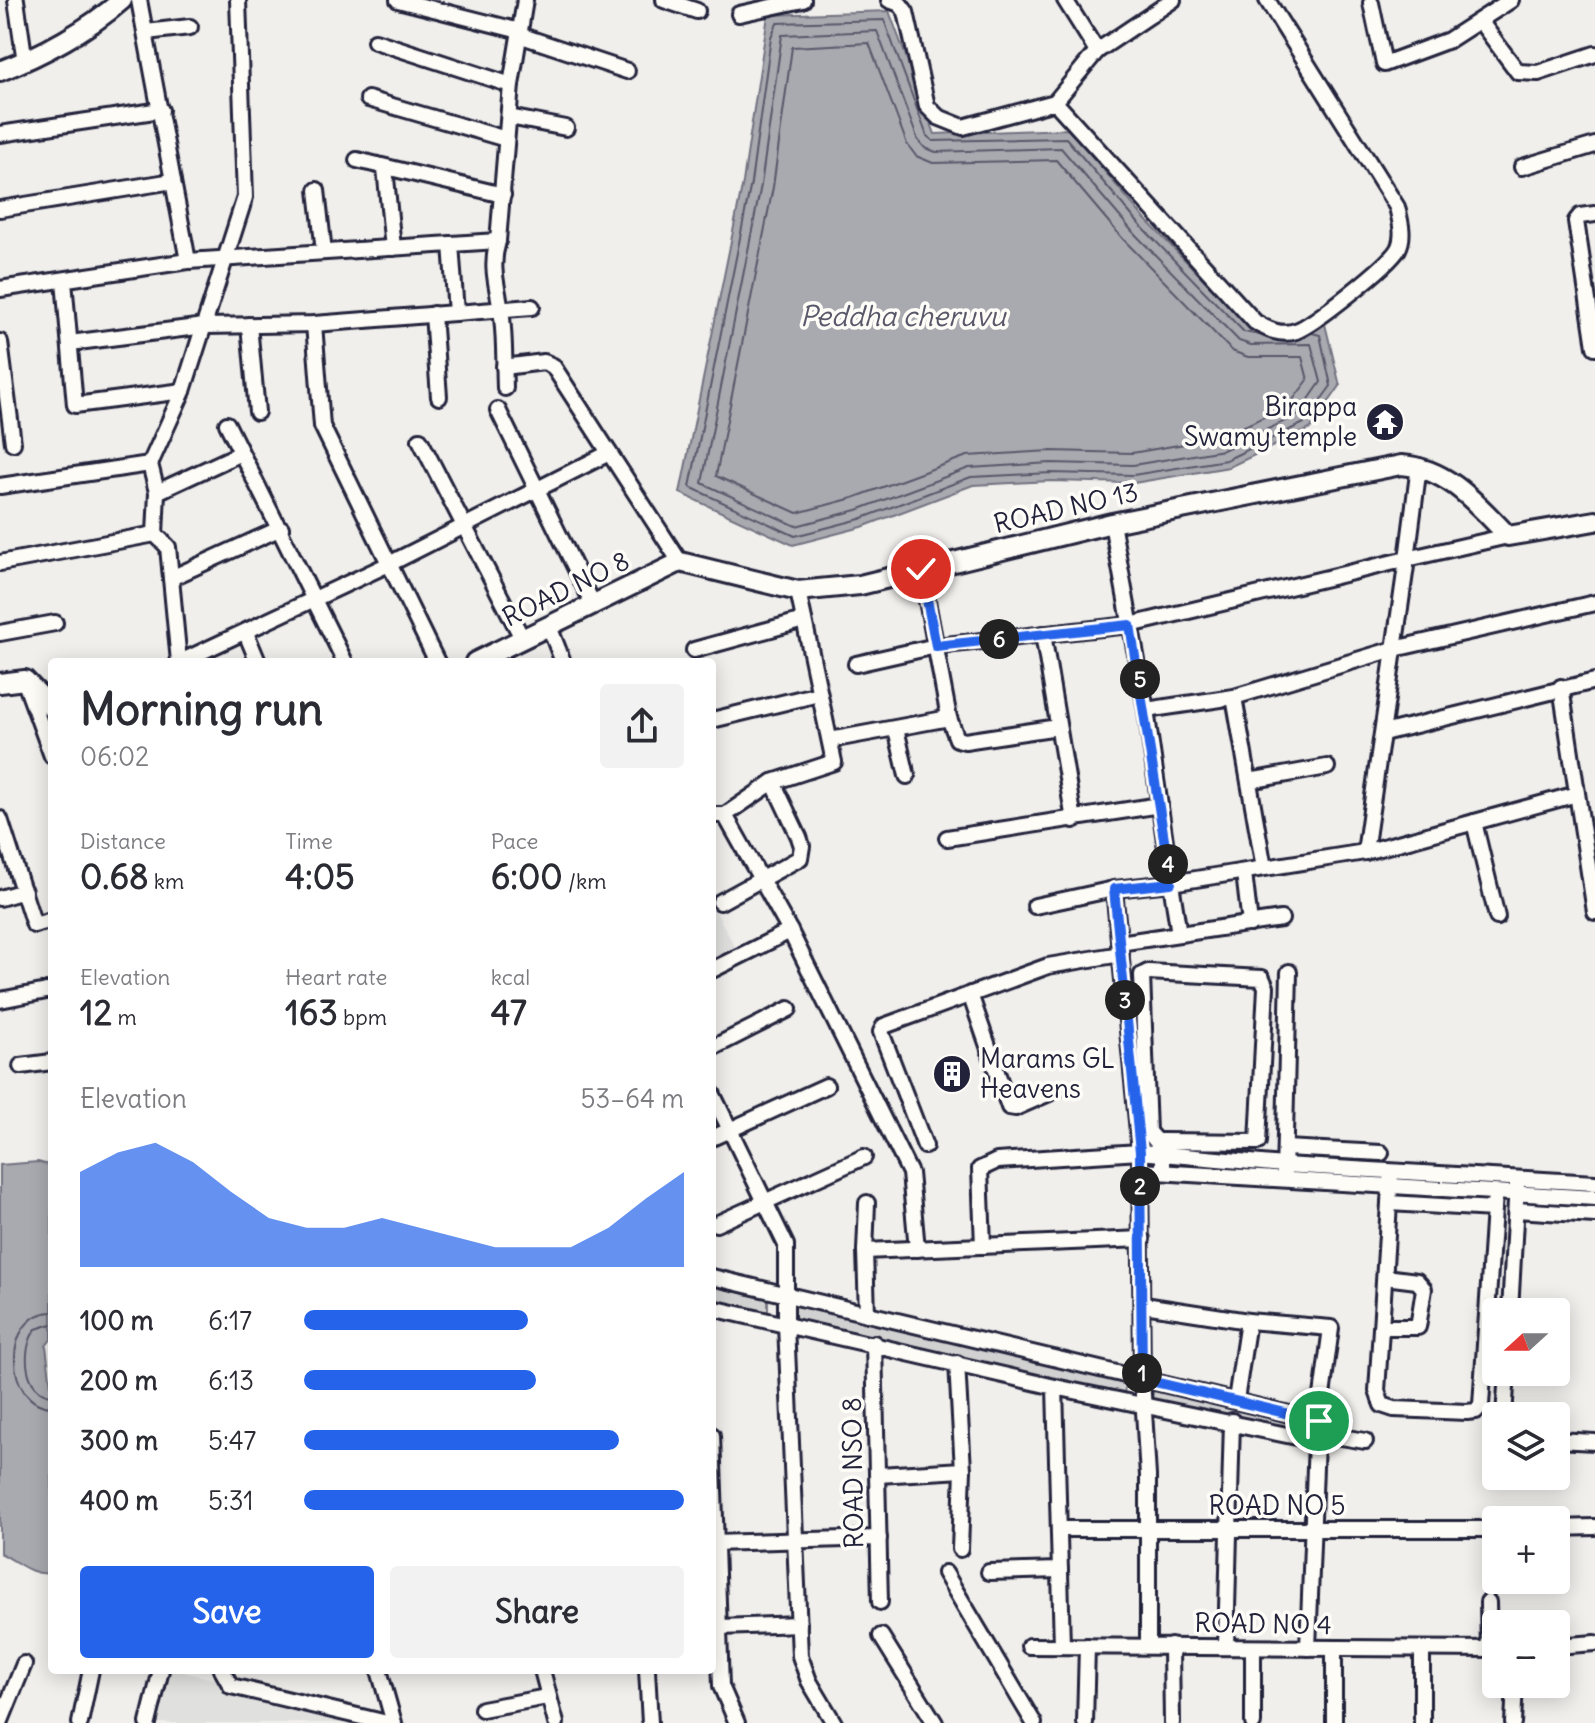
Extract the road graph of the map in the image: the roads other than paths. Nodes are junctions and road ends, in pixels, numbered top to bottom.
1 (16, 0) edge
2 (139, 0) edge
3 (238, 0) edge
4 (398, 0) edge
5 (525, 0) edge
6 (664, 0) edge
7 (803, 0) edge
8 (889, 0) edge
9 (1065, 0) edge
10 (1173, 0) edge
11 (1267, 0) edge
12 (1511, 0) edge
13 (1372, 1) edge
14 (112, 4) edge
15 (697, 11) dead end
16 (739, 14) dead end
17 (1480, 21) junction
18 (190, 27) dead end
19 (146, 32) junction
20 (520, 33) junction
21 (375, 41) dead end
22 (1097, 51) junction
23 (1595, 54) edge
24 (25, 62) junction
25 (0, 71) edge
26 (627, 71) dead end
27 (511, 85) junction
28 (368, 99) dead end
29 (1055, 102) junction
30 (161, 110) junction
31 (509, 117) junction
32 (566, 128) dead end
33 (0, 134) edge
34 (506, 139) junction
35 (1595, 145) edge
36 (357, 160) dead end
37 (1522, 167) dead end
38 (385, 168) junction
39 (173, 181) junction
40 (317, 190) dead end
41 (503, 195) junction
42 (0, 209) edge
43 (1595, 214) edge
44 (498, 241) junction
45 (451, 244) junction
46 (393, 248) junction
47 (324, 252) junction
48 (226, 259) junction
49 (188, 261) junction
50 (1589, 275) edge
51 (64, 281) junction
52 (0, 289) edge
53 (532, 307) dead end
54 (501, 309) junction
55 (456, 313) junction
56 (433, 314) junction
57 (314, 324) junction
58 (249, 325) junction
59 (205, 326) junction
60 (1594, 337) edge
61 (0, 342) edge
62 (70, 343) junction
63 (504, 367) junction
64 (505, 388) dead end
65 (183, 391) junction
66 (439, 397) dead end
67 (498, 410) dead end
68 (257, 412) dead end
69 (227, 424) dead end
70 (420, 440) dead end
71 (13, 443) dead end
72 (241, 453) junction
73 (609, 453) junction
74 (150, 464) junction
75 (1419, 466) junction
76 (0, 486) edge
77 (157, 492) junction
78 (535, 492) junction
79 (1595, 521) edge
80 (1112, 523) junction
81 (466, 526) junction
82 (281, 528) junction
83 (155, 534) junction
84 (1508, 536) junction
85 (1407, 559) junction
86 (680, 562) junction
87 (0, 563) edge
88 (391, 563) junction
89 (921, 569) junction
90 (171, 578) junction
91 (798, 591) junction
92 (315, 600) junction
93 (1595, 603) edge
94 (593, 604) junction
95 (804, 620) junction
96 (55, 623) dead end
97 (1130, 625) junction
98 (549, 626) junction
99 (0, 633) edge
100 (246, 633) junction
101 (1043, 634) junction
102 (523, 640) junction
103 (936, 646) junction
104 (1394, 649) junction
105 (694, 650) dead end
106 (180, 658) edge
107 (189, 658) edge
108 (256, 658) edge
109 (343, 658) edge
110 (435, 658) edge
111 (484, 658) edge
112 (561, 658) edge
113 (856, 664) dead end
114 (25, 680) junction
115 (1595, 681) edge
116 (0, 683) edge
117 (1561, 687) junction
118 (819, 694) junction
119 (1234, 697) junction
120 (48, 699) edge
121 (1146, 710) junction
122 (949, 718) junction
123 (716, 719) edge
124 (1058, 727) junction
125 (896, 729) junction
126 (1383, 733) junction
127 (830, 740) junction
128 (48, 745) edge
129 (1327, 767) dead end
130 (907, 776) dead end
131 (1249, 781) junction
132 (773, 782) junction
133 (1577, 794) junction
134 (1160, 805) junction
135 (719, 815) edge
136 (0, 819) edge
137 (1074, 820) junction
138 (1474, 822) junction
139 (947, 838) dead end
140 (1365, 852) junction
141 (1264, 868) junction
142 (1244, 873) junction
143 (762, 878) junction
144 (1171, 883) junction
145 (1114, 889) junction
146 (24, 891) junction
147 (0, 898) edge
148 (720, 902) dead end
149 (1035, 906) dead end
150 (1595, 912) edge
151 (1497, 917) dead end
152 (1281, 919) dead end
153 (48, 921) edge
154 (1250, 924) junction
155 (790, 931) junction
156 (1179, 934) junction
157 (1120, 949) junction
158 (716, 968) edge
159 (1289, 972) dead end
160 (48, 991) edge
161 (970, 994) junction
162 (0, 1000) edge
163 (789, 1009) dead end
164 (716, 1046) edge
165 (48, 1063) edge
166 (21, 1066) dead end
167 (826, 1086) dead end
168 (1056, 1090) dead end
169 (716, 1102) edge
170 (729, 1130) junction
171 (716, 1136) edge
172 (925, 1146) dead end
173 (1163, 1148) junction
174 (1285, 1148) junction
175 (1180, 1149) junction
176 (1140, 1152) junction
177 (1381, 1153) dead end
178 (864, 1157) dead end
179 (1140, 1171) junction
180 (1163, 1172) junction
181 (1284, 1172) junction
182 (1391, 1179) junction
183 (1595, 1183) edge
184 (1517, 1186) junction
185 (1495, 1193) junction
186 (1595, 1198) edge
187 (765, 1202) junction
188 (867, 1203) dead end
189 (1389, 1203) junction
190 (1494, 1209) junction
191 (1516, 1210) junction
192 (1595, 1215) edge
193 (716, 1224) dead end
194 (1142, 1239) junction
195 (983, 1246) junction
196 (917, 1249) junction
197 (865, 1251) junction
198 (1385, 1277) junction
199 (716, 1278) edge
200 (787, 1296) junction
201 (1511, 1298) edge
202 (1144, 1305) junction
203 (716, 1309) edge
204 (867, 1314) junction
205 (1248, 1321) junction
206 (786, 1324) junction
207 (1381, 1327) junction
208 (874, 1343) junction
209 (957, 1363) junction
210 (1142, 1379) junction
211 (1055, 1387) junction
212 (1236, 1400) junction
213 (1144, 1403) junction
214 (1232, 1421) junction
215 (1317, 1431) junction
216 (1365, 1441) dead end
217 (1570, 1441) edge
218 (1595, 1442) edge
219 (963, 1470) junction
220 (878, 1475) junction
221 (1595, 1527) edge
222 (1570, 1528) edge
223 (1059, 1529) junction
224 (1147, 1529) junction
225 (1482, 1529) edge
226 (1228, 1530) junction
227 (1311, 1531) junction
228 (879, 1538) junction
229 (796, 1539) junction
230 (716, 1543) edge
231 (960, 1549) dead end
232 (716, 1557) edge
233 (1060, 1570) junction
234 (989, 1572) dead end
235 (945, 1573) dead end
236 (880, 1602) dead end
237 (1488, 1602) dead end
238 (1489, 1610) edge
239 (799, 1624) junction
240 (721, 1627) junction
241 (881, 1636) dead end
242 (1595, 1643) edge
243 (1570, 1645) edge
244 (1029, 1646) dead end
245 (1062, 1646) junction
246 (1087, 1646) junction
247 (1148, 1646) junction
248 (1171, 1646) junction
249 (1226, 1646) junction
250 (1308, 1648) junction
251 (1253, 1649) junction
252 (1334, 1649) junction
253 (1422, 1649) junction
254 (1482, 1649) edge
255 (24, 1664) dead end
256 (90, 1674) edge
257 (160, 1674) edge
258 (224, 1674) edge
259 (380, 1674) edge
260 (543, 1674) edge
261 (647, 1674) edge
262 (547, 1697) junction
263 (1514, 1698) edge
264 (482, 1709) dead end
265 (0, 1723) edge
266 (80, 1723) edge
267 (148, 1723) edge
268 (387, 1723) edge
269 (394, 1723) edge
270 (556, 1723) edge
271 (650, 1723) edge
272 (737, 1723) edge
273 (834, 1723) edge
274 (935, 1723) edge
275 (1034, 1723) edge
276 (1085, 1723) edge
277 (1172, 1723) edge
278 (1253, 1723) edge
279 (1334, 1723) edge
280 (1422, 1723) edge
281 (1513, 1723) edge

1 - 24 street
2 - 19 street
3 - 48 street
4 - 20 street
5 - 20 street
6 - 15 street
7 - 16 street
8 - 29 street
9 - 22 street
10 - 22 street
11 - 29 street
12 - 17 street
13 - 17 street
14 - 24 street
17 - 23 street
18 - 19 street
19 - 30 street
20 - 26 street
20 - 27 street
21 - 27 street
22 - 29 street
24 - 25 street
27 - 31 street
28 - 34 street
30 - 33 street
30 - 39 street
31 - 32 street
31 - 34 street
34 - 41 street
35 - 37 street
36 - 38 street
38 - 41 street
38 - 46 street
39 - 42 street
39 - 49 street
40 - 47 street
41 - 44 street
43 - 50 street
44 - 45 street
44 - 54 street
45 - 46 street
45 - 55 street
46 - 47 street
47 - 48 street
48 - 49 street
48 - 59 street
49 - 51 street
50 - 60 street
51 - 52 street
51 - 62 street
53 - 54 street
54 - 55 street
54 - 63 street
55 - 56 street
56 - 57 street
56 - 66 street
57 - 58 street
57 - 88 street
58 - 59 street
58 - 68 street
59 - 62 street
59 - 65 street
61 - 71 street
62 - 65 street
63 - 64 street
63 - 73 street
65 - 74 street
67 - 78 street
69 - 72 street
70 - 81 street
72 - 77 street
72 - 82 street
73 - 78 street
73 - 86 street
74 - 76 street
74 - 77 street
75 - 80 street, ROAD NO 13
75 - 84 street
75 - 85 street
77 - 83 street
78 - 81 street
78 - 94 street
79 - 84 street
80 - 89 street, ROAD NO 13
80 - 97 street
81 - 88 street
81 - 102 street
82 - 90 street
82 - 92 street
83 - 87 street
83 - 90 street
84 - 85 street
85 - 97 street
85 - 104 street
86 - 91 street, ROAD NO 13
86 - 94 street, ROAD NO 8
88 - 92 street
88 - 110 street
89 - 91 street, ROAD NO 13
89 - 103 street
90 - 106 street
91 - 95 street
92 - 100 street
92 - 109 street
93 - 104 street
94 - 98 street, ROAD NO 8
95 - 105 street
95 - 118 street
96 - 99 street
97 - 101 street
97 - 121 street
98 - 102 street, ROAD NO 8
98 - 112 street
100 - 107 street
100 - 108 street
101 - 103 street
101 - 124 street
102 - 111 street, ROAD NO 8
103 - 113 street
103 - 122 street
104 - 119 street
104 - 126 street
114 - 116 street
114 - 120 street
114 - 128 street
115 - 117 street
117 - 126 street
117 - 133 street
118 - 123 street
118 - 127 street
119 - 121 street
119 - 131 street
121 - 134 street
122 - 124 street
122 - 125 street
124 - 137 street
125 - 127 street
125 - 130 street
126 - 140 street
127 - 132 street
129 - 131 street
131 - 141 street
132 - 135 street
132 - 143 street
133 - 138 street
133 - 150 street
134 - 137 street
134 - 144 street
135 - 143 street
136 - 146 street
137 - 139 street
138 - 140 street
138 - 151 street
140 - 141 street
141 - 142 street
142 - 144 street
142 - 154 street
143 - 148 street
143 - 155 street
144 - 145 street
144 - 156 street
145 - 149 street
145 - 157 street
146 - 147 street
146 - 153 street
152 - 154 street
154 - 156 street
155 - 158 street
155 - 196 street
156 - 157 street
157 - 161 street
157 - 176 street
159 - 174 street
160 - 162 street
161 - 168 street
161 - 172 street
163 - 164 street
165 - 166 street
167 - 170 street
169 - 170 street
170 - 171 street
170 - 187 street
173 - 175 street
173 - 175 street
173 - 176 street
173 - 180 street
174 - 177 street
174 - 181 street
175 - 181 street
176 - 179 street
176 - 195 street
178 - 187 street
179 - 180 street
179 - 194 street
180 - 181 street
181 - 182 street
182 - 184 street
182 - 185 street
182 - 189 street
183 - 184 street
184 - 185 street
184 - 186 street
184 - 191 street
185 - 190 street
187 - 193 street
187 - 200 street
188 - 197 street
189 - 190 street
189 - 198 street
190 - 207 street
191 - 192 street
191 - 201 street
194 - 195 street
194 - 202 street
195 - 196 street
196 - 197 street
197 - 204 street
198 - 207 street
198 - 207 street
199 - 200 street
200 - 204 street
200 - 206 street
202 - 205 street
202 - 210 street
203 - 206 street
204 - 210 street
205 - 212 street
205 - 215 street
206 - 208 street
206 - 229 street
208 - 209 street
208 - 220 street, ROAD NSO 8
209 - 211 street
209 - 219 street
210 - 212 street
210 - 213 street
211 - 213 street
211 - 223 street
212 - 215 street
213 - 214 street
213 - 224 street
214 - 215 street
214 - 226 street
215 - 216 street
215 - 227 street
217 - 218 street
219 - 220 street
219 - 231 street
220 - 228 street, ROAD NSO 8
221 - 222 street
223 - 224 street, ROAD NO 5
223 - 233 street
224 - 226 street, ROAD NO 5
224 - 247 street
225 - 227 street, ROAD NO 5
226 - 227 street, ROAD NO 5
226 - 249 street
227 - 250 street
228 - 229 street
228 - 236 street, ROAD NSO 8
229 - 230 street
229 - 239 street
232 - 240 street
233 - 234 street
233 - 245 street
235 - 275 street
237 - 238 street
239 - 240 street
239 - 273 street
240 - 272 street
241 - 274 street
242 - 243 street
244 - 245 street, ROAD NO 4
245 - 246 street, ROAD NO 4
246 - 247 street, ROAD NO 4
246 - 276 street
247 - 248 street, ROAD NO 4
248 - 249 street, ROAD NO 4
248 - 277 street
249 - 251 street, ROAD NO 4
250 - 251 street, ROAD NO 4
250 - 252 street, ROAD NO 4
251 - 278 street
252 - 253 street, ROAD NO 4
252 - 279 street
253 - 254 street, ROAD NO 4
253 - 280 street
255 - 265 street
256 - 266 street
257 - 267 street
258 - 268 street
259 - 269 street
260 - 262 street
261 - 271 street
262 - 264 street
262 - 270 street
263 - 281 street

